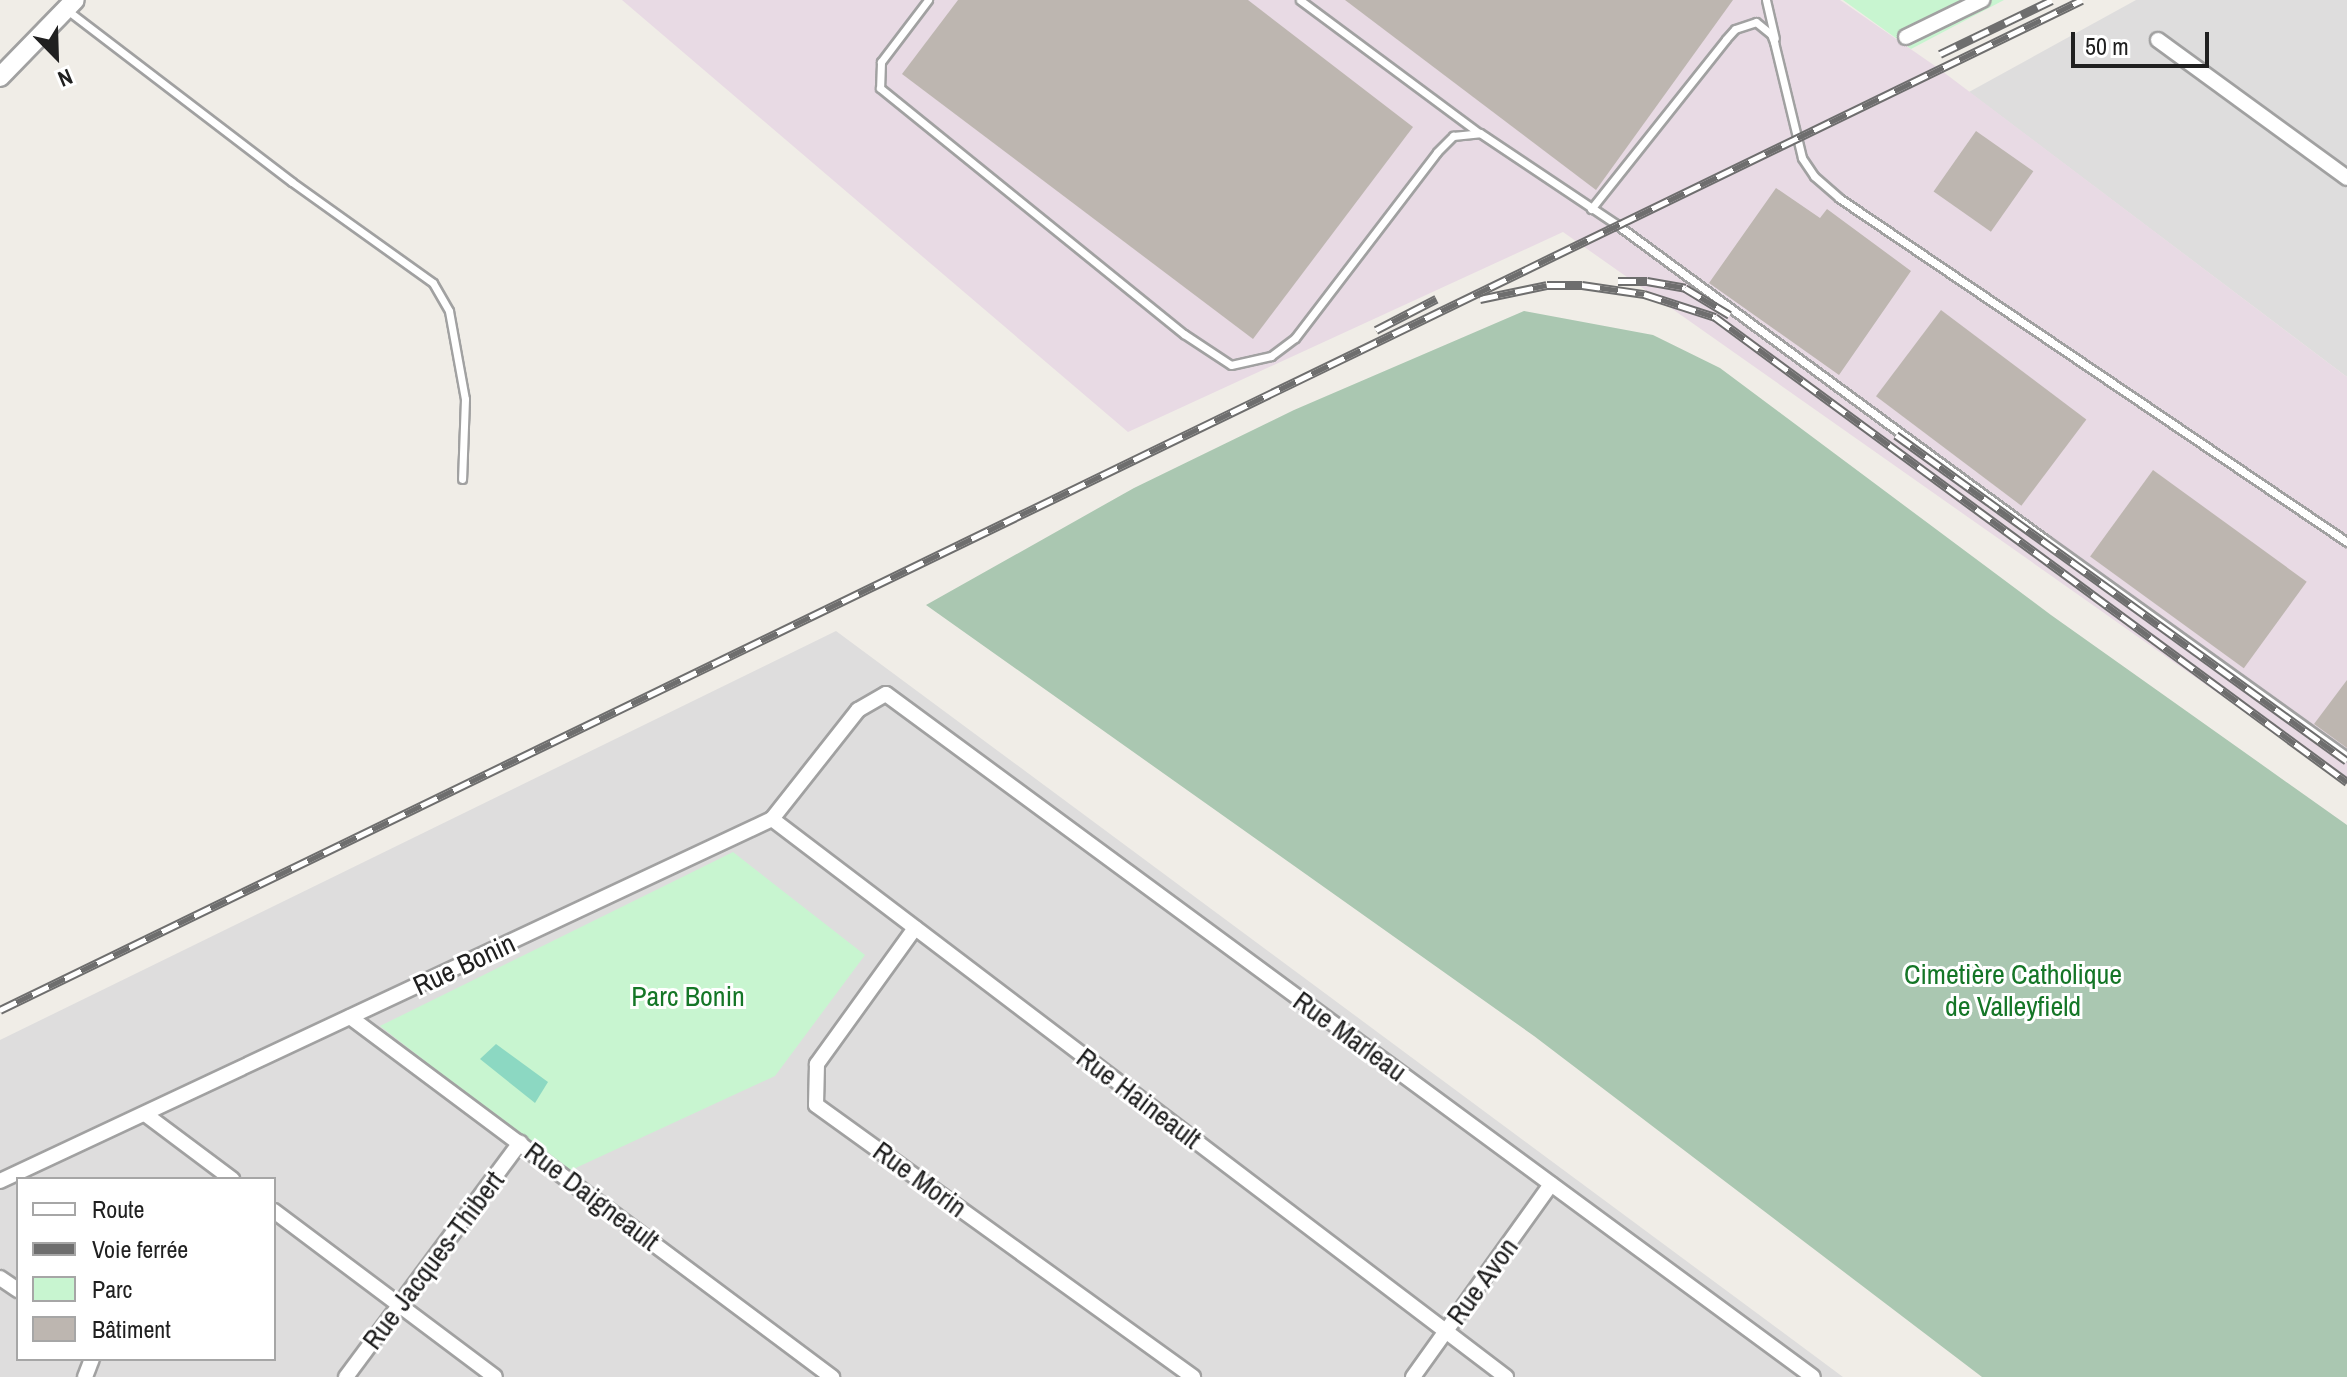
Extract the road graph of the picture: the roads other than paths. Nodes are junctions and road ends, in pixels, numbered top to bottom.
1 (928, 0) edge
2 (1300, 0) edge
3 (1766, 0) edge
4 (1982, 0) edge
5 (70, 4) edge
6 (1906, 37) dead end
7 (2158, 40) dead end
8 (1778, 56) junction
9 (0, 77) edge
10 (1480, 133) junction
11 (2347, 178) edge
12 (1591, 209) junction
13 (462, 479) dead end
14 (2347, 542) edge
15 (886, 694) joint
16 (2347, 756) edge
17 (772, 819) junction
18 (915, 928) junction
19 (350, 1017) junction
20 (145, 1114) junction
21 (520, 1143) junction
22 (229, 1177) edge
23 (0, 1181) edge
24 (1551, 1184) junction
25 (276, 1213) edge
26 (399, 1306) junction
27 (1446, 1331) junction
28 (346, 1377) edge
29 (495, 1377) edge
30 (832, 1377) edge
31 (1193, 1377) edge
32 (1413, 1377) edge
33 (1506, 1377) edge
34 (1813, 1377) edge

1 - 10 lane
2 - 10 lane
3 - 8 lane
4 - 6 street
5 - 9 street
5 - 13 lane
7 - 11 street
8 - 12 lane
8 - 14 lane
10 - 12 lane
12 - 16 lane
15 - 17 street, Rue Bonin
15 - 24 street, Rue Marleau
17 - 18 street, Rue Haineault
17 - 19 street, Rue Bonin
18 - 27 street, Rue Haineault
18 - 31 street, Rue Morin
19 - 20 street, Rue Bonin
19 - 21 street, Rue Daigneault
20 - 22 street
20 - 23 street, Rue Bonin
21 - 26 street, Rue Jacques-Thibert
21 - 30 street, Rue Daigneault
24 - 27 street, Rue Avon
24 - 34 street, Rue Marleau
25 - 26 street
26 - 28 street, Rue Jacques-Thibert
26 - 29 street
27 - 32 street, Rue Avon
27 - 33 street, Rue Haineault

